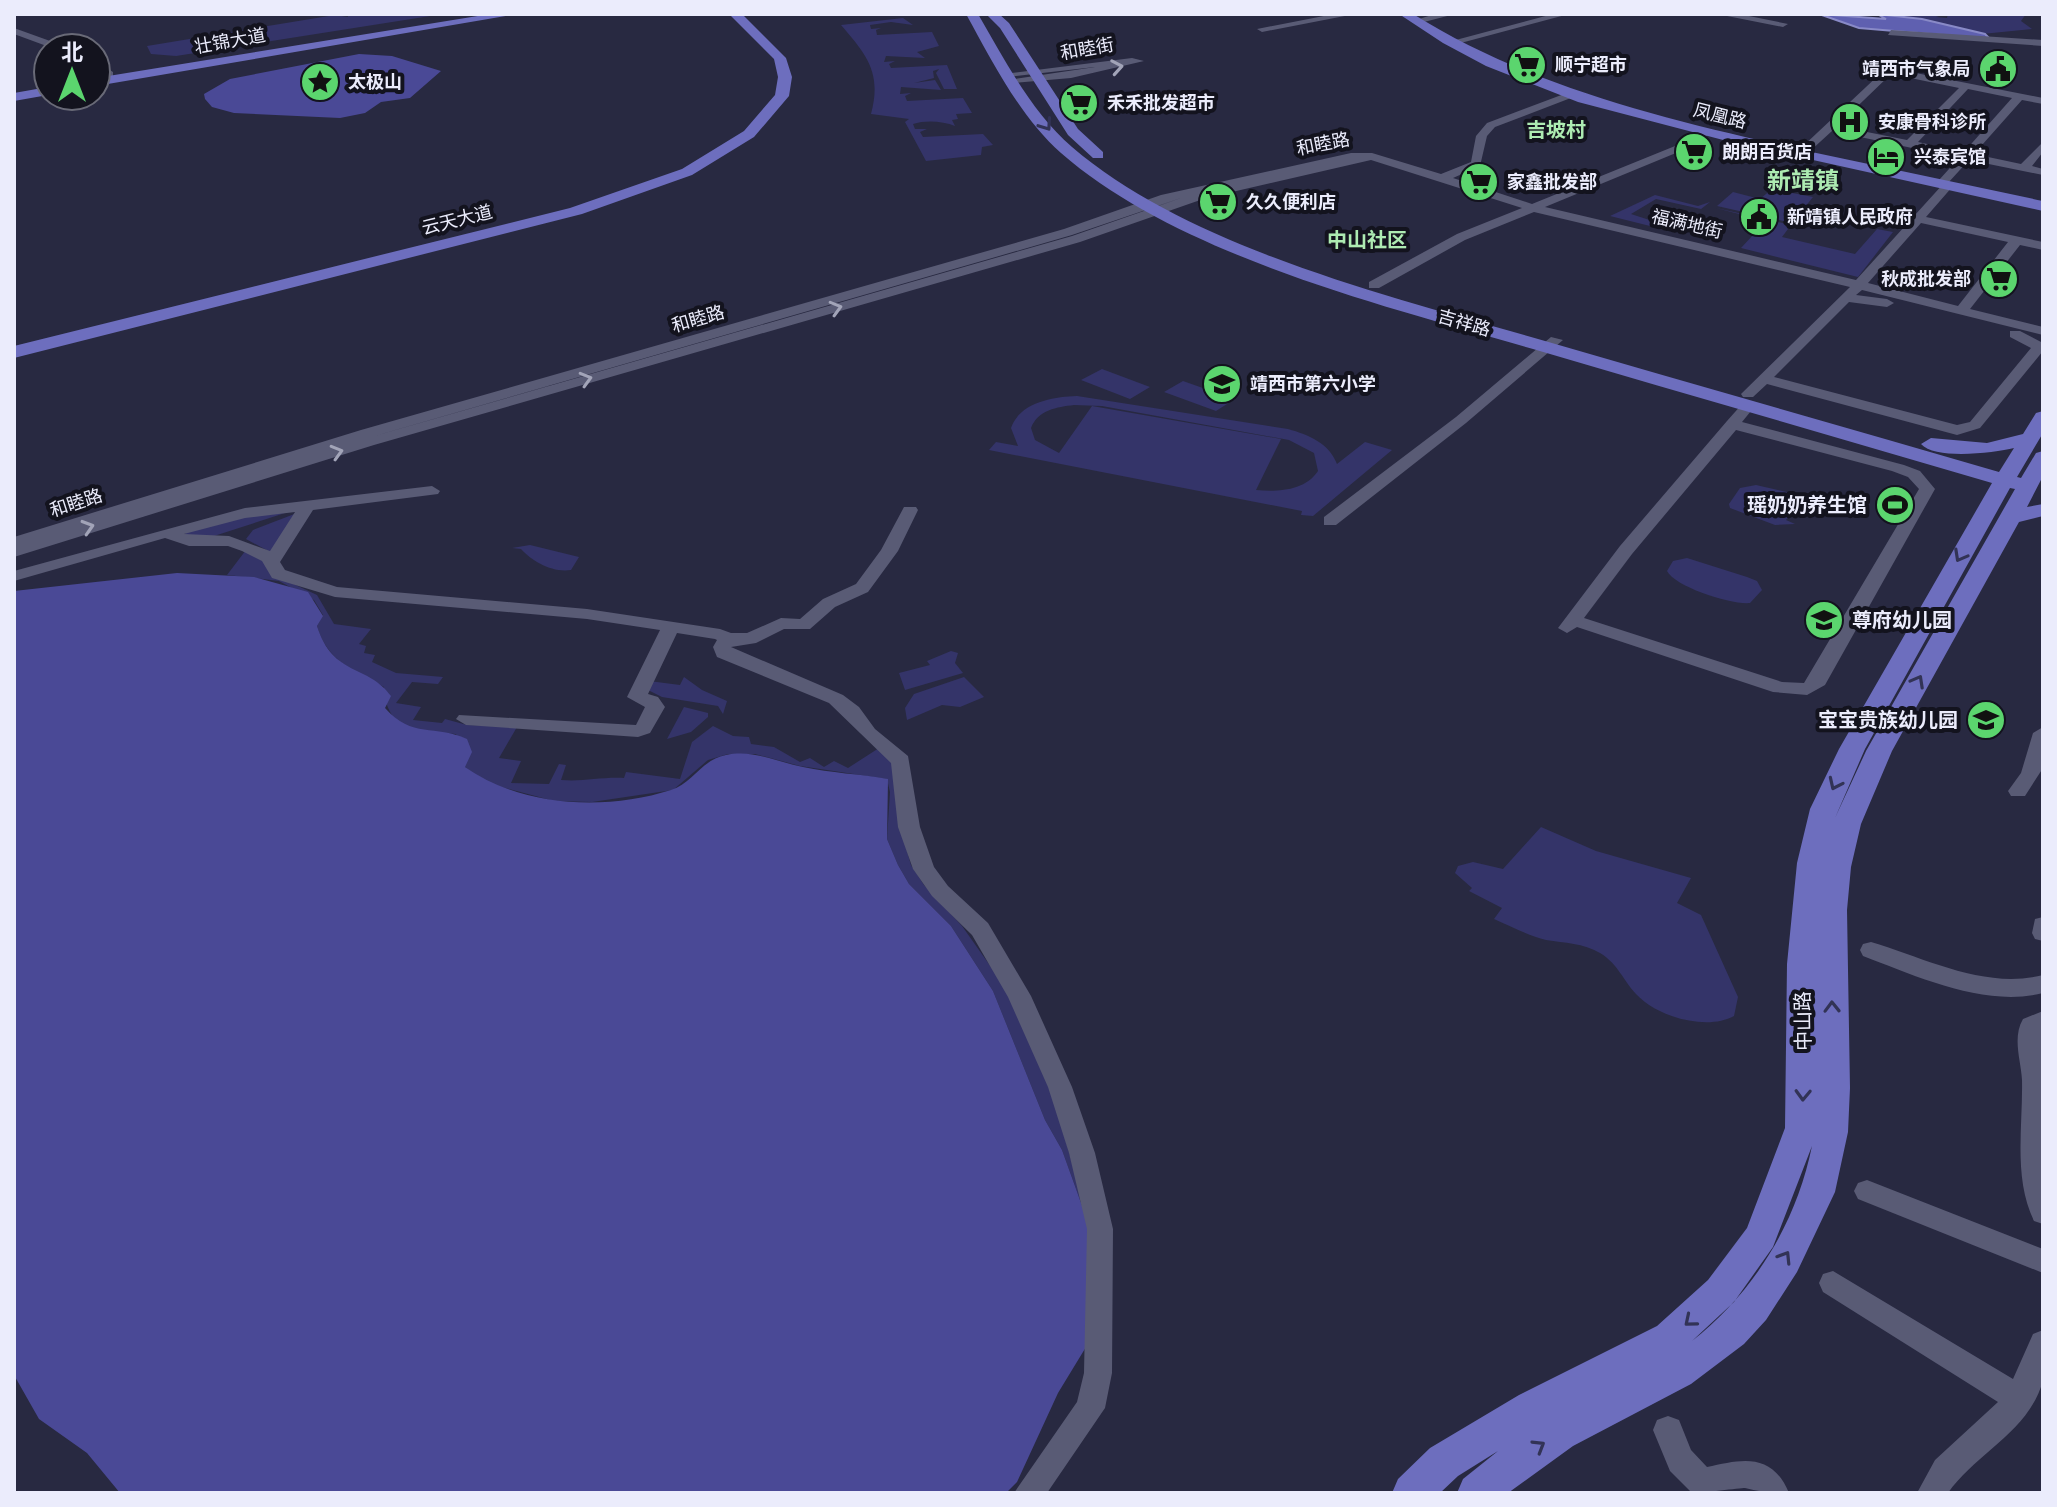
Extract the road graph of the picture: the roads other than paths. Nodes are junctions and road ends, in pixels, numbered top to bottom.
1 (479, 14) edge
2 (512, 14) edge
3 (722, 14) edge
4 (735, 14) edge
5 (972, 14) edge
6 (992, 14) edge
7 (1350, 14) edge
8 (1405, 14) edge
9 (1450, 14) edge
10 (1564, 14) edge
11 (1722, 14) edge
12 (1420, 17) edge
13 (1783, 24) dead end
14 (1262, 29) dead end
15 (2043, 32) edge
16 (1891, 33) dead end
17 (1988, 35) dead end
18 (1457, 41) junction
19 (2043, 43) edge
20 (1018, 47) junction
21 (994, 49) junction
22 (1888, 72) junction
23 (112, 75) edge
24 (112, 75) edge
25 (1036, 76) junction
26 (1010, 77) junction
27 (1966, 86) junction
28 (1572, 94) junction
29 (2019, 97) junction
30 (2043, 101) edge
31 (1828, 127) junction
32 (1705, 132) junction
33 (1910, 144) junction
34 (2043, 145) edge
35 (1805, 150) junction
36 (1372, 156) joint
37 (1966, 156) junction
38 (2024, 168) junction
39 (2043, 172) edge
40 (1443, 178) junction
41 (1946, 183) junction
42 (2043, 204) edge
43 (1162, 205) junction
44 (1534, 208) junction
45 (1918, 219) junction
46 (2016, 241) junction
47 (2043, 246) edge
48 (1859, 285) junction
49 (1365, 286) junction
50 (1847, 298) junction
51 (1962, 310) junction
52 (2043, 331) edge
53 (14, 345) edge
54 (1558, 346) junction
55 (14, 352) edge
56 (1762, 378) junction
57 (1748, 400) junction
58 (1732, 424) junction
59 (1902, 439) junction
60 (1930, 457) junction
61 (2032, 470) edge
62 (432, 491) dead end
63 (308, 505) junction
64 (910, 510) dead end
65 (1997, 515) junction
66 (1338, 524) dead end
67 (166, 533) junction
68 (14, 542) edge
69 (14, 552) edge
70 (272, 561) junction
71 (14, 576) edge
72 (670, 628) junction
73 (727, 639) junction
74 (466, 719) dead end
75 (2043, 733) edge
76 (2018, 791) dead end
77 (2043, 925) edge
78 (2043, 933) edge
79 (1871, 950) dead end
80 (2042, 986) edge
81 (2016, 989) junction
82 (2041, 1020) edge
83 (2038, 1069) edge
84 (2040, 1143) edge
85 (1867, 1191) dead end
86 (2043, 1213) edge
87 (2043, 1261) edge
88 (1833, 1283) dead end
89 (2043, 1343) edge
90 (2017, 1398) junction
91 (1668, 1430) dead end
92 (1029, 1493) edge
93 (1412, 1493) edge
94 (1477, 1493) edge
95 (1774, 1493) edge
96 (1932, 1493) edge

1 - 23 main road, 壮锦大道
2 - 24 main road, 壮锦大道
3 - 53 main road, 云天大道
4 - 55 main road, 云天大道
5 - 21 main road, 吉祥路
6 - 20 main road, 吉祥路
7 - 14 street
8 - 28 main road, 凤凰路
9 - 12 street
10 - 18 street
11 - 13 street
12 - 18 main road, 凤凰路
15 - 17 street
16 - 19 street
18 - 35 main road, 凤凰路
20 - 21 main road
20 - 25 main road, 吉祥路
21 - 26 main road, 吉祥路
22 - 27 street
22 - 30 street
22 - 31 street
25 -> 25 street, 和睦街
25 - 26 street, 和睦街
25 - 43 main road, 吉祥路
26 -> 43 main road, 吉祥路
27 - 29 street
27 - 33 street
28 - 32 main road, 凤凰路
28 - 40 street
29 - 30 street
29 - 37 street
31 - 33 street
31 - 35 street
32 - 41 main road, 凤凰路
32 - 44 street
33 - 37 street
34 - 38 street
35 - 41 main road, 凤凰路
36 - 40 street, 福满地街
36 - 43 street, 和睦路
37 - 38 street
37 - 41 street
38 - 39 street
40 - 44 street, 福满地街
41 - 42 main road, 凤凰路
41 - 45 street
43 - 49 main road, 吉祥路
43 - 68 street, 和睦路
69 -> 43 street, 和睦路
44 - 48 street, 福满地街
44 - 49 street
45 - 46 street
45 - 48 street
46 - 47 street
46 - 51 street
48 - 50 street
48 - 51 street, 福满地街
49 - 54 main road, 吉祥路
50 - 56 street
50 - 56 street
51 - 52 street, 福满地街
54 - 57 main road, 吉祥路
54 - 66 street
56 - 57 street
57 - 58 street
57 - 59 main road, 吉祥路
57 - 60 main road, 吉祥路
58 - 58 street
59 - 61 main road, 吉祥路
59 - 61 main road
60 - 61 main road, 吉祥路
60 - 65 main road
61 - 65 main road, 中山路
62 - 63 street
63 - 67 street
63 - 70 street
64 - 73 street
65 -> 93 main road, 中山路
94 -> 65 main road, 中山路
67 - 70 street
67 - 71 street
70 - 72 street
72 - 73 street
72 - 74 street
73 - 92 street
75 - 76 street
77 - 78 street
79 - 81 street
80 - 81 street
81 - 82 street
82 - 83 street
83 - 84 street
84 - 86 street
85 - 87 street
88 - 90 street
89 - 90 street
90 - 96 street
91 - 95 street

